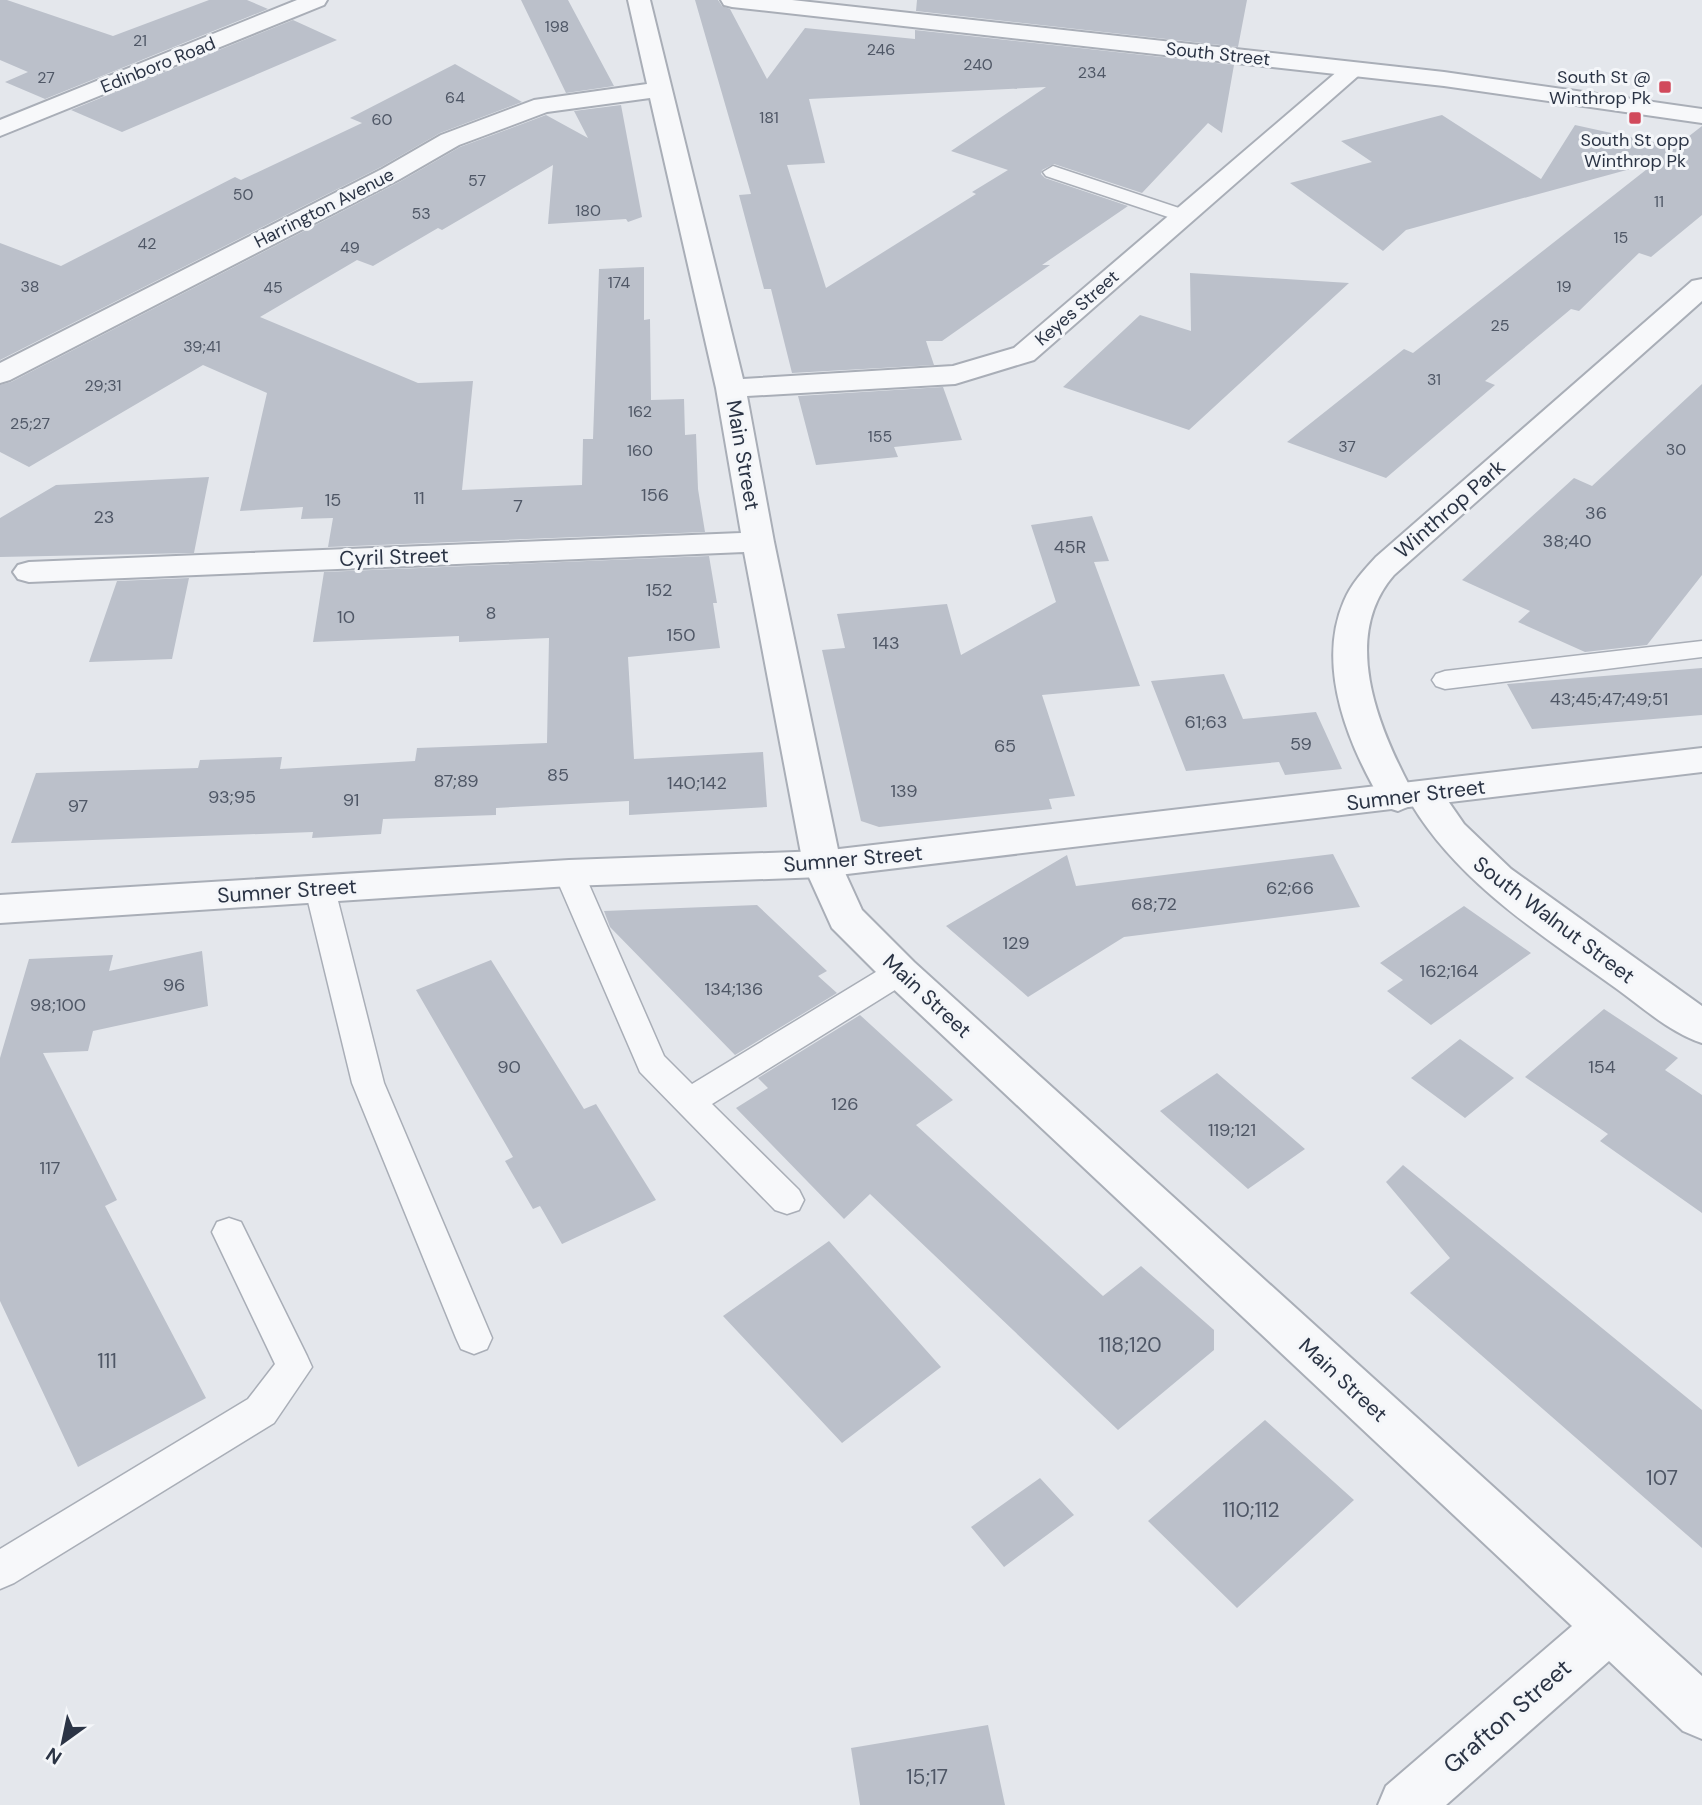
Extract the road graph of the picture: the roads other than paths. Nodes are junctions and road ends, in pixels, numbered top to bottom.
1 (317, 0) edge
2 (639, 0) edge
3 (732, 0) edge
4 (1354, 69) junction
5 (662, 89) junction
6 (1702, 116) edge
7 (0, 129) edge
8 (1053, 172) dead end
9 (1184, 216) junction
10 (1702, 287) edge
11 (0, 374) edge
12 (732, 388) junction
13 (758, 542) junction
14 (29, 572) dead end
15 (1702, 649) edge
16 (1445, 680) dead end
17 (1702, 760) edge
18 (1411, 796) junction
19 (822, 864) junction
20 (569, 873) junction
21 (320, 889) junction
22 (0, 909) edge
23 (900, 972) junction
24 (1702, 1027) edge
25 (689, 1102) junction
26 (787, 1200) dead end
27 (229, 1232) dead end
28 (474, 1338) dead end
29 (0, 1570) edge
30 (1610, 1627) junction
31 (1702, 1712) edge
32 (1405, 1805) edge

1 - 7 street, Edinboro Road
2 - 5 street, Main Street
3 - 4 street, South Street
4 - 6 street, South Street
4 - 9 street, Keyes Street
5 - 11 street, Harrington Avenue
5 - 12 street, Main Street
8 - 9 lane
9 - 12 street, Keyes Street
10 - 18 street, Winthrop Park
12 - 13 street, Main Street
13 - 14 street, Cyril Street
13 - 19 street, Main Street
15 - 16 lane
17 - 18 street, Sumner Street
18 - 19 street, Sumner Street
18 - 24 street, South Walnut Street
19 - 20 street, Sumner Street
19 - 23 street, Main Street
20 - 21 street, Sumner Street
20 - 25 lane
21 - 22 street, Sumner Street
21 - 28 lane
23 - 25 lane
23 - 30 street, Main Street
25 - 26 lane
27 - 29 lane
30 - 31 street, Main Street
30 - 32 street, Grafton Street

